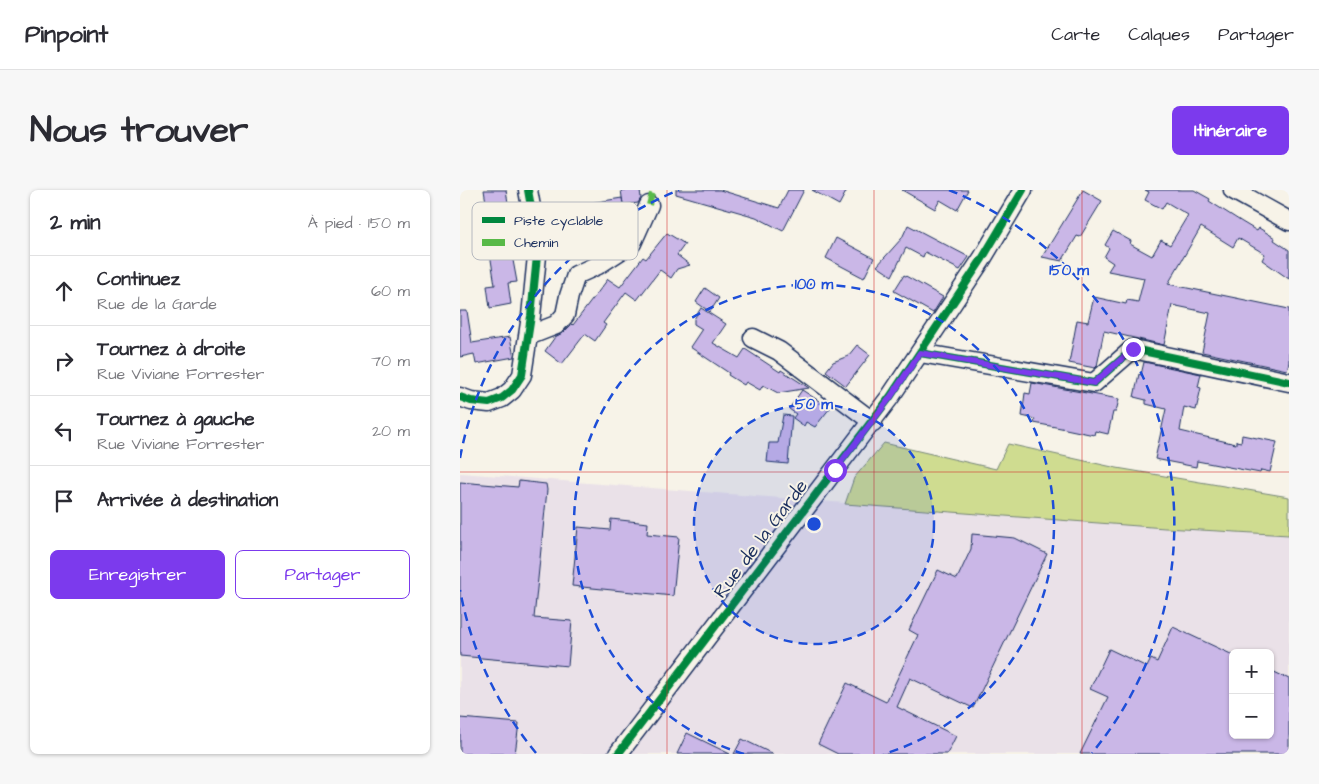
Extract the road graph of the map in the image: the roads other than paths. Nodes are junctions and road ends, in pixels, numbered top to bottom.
1 (1023, 190) edge
2 (1233, 190) edge
3 (648, 205) dead end
4 (1289, 221) edge
5 (638, 229) edge
6 (536, 260) edge
7 (604, 260) edge
8 (528, 336) junction
9 (752, 338) dead end
10 (920, 353) junction
11 (1289, 382) edge
12 (460, 397) edge
13 (872, 422) junction
14 (618, 754) edge

1 - 10 street, Rue de la Garde
2 - 4 street
3 - 5 street
6 - 8 street
7 - 8 street
8 - 12 street
9 - 13 street
10 - 11 street
10 - 13 street, Rue de la Garde
13 - 14 street, Rue de la Garde

